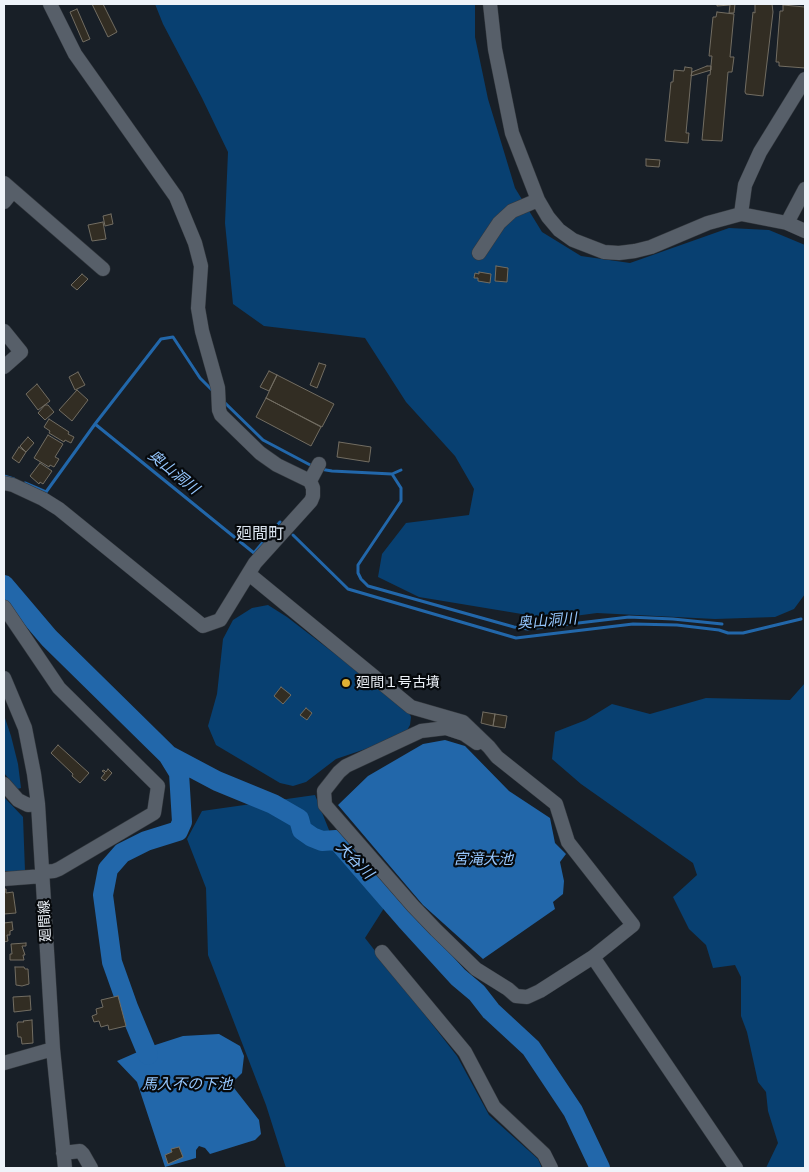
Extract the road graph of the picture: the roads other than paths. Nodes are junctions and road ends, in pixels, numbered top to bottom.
1 (50, 4) edge
2 (490, 4) edge
3 (805, 79) edge
4 (8, 187) edge
5 (805, 190) edge
6 (538, 200) junction
7 (4, 202) edge
8 (741, 214) junction
9 (787, 223) junction
10 (805, 231) edge
11 (479, 253) dead end
12 (103, 269) dead end
13 (4, 331) edge
14 (4, 367) edge
15 (4, 483) edge
16 (249, 574) junction
17 (4, 607) edge
18 (4, 678) edge
19 (489, 747) junction
20 (4, 784) edge
21 (38, 804) junction
22 (43, 874) junction
23 (4, 879) edge
24 (382, 952) dead end
25 (593, 956) junction
26 (53, 1048) junction
27 (4, 1063) edge
28 (63, 1153) junction
29 (65, 1168) edge
30 (91, 1168) edge
31 (551, 1168) edge
32 (736, 1168) edge

1 - 16 street
2 - 6 street
3 - 8 street
4 - 7 street
4 - 12 street
5 - 9 street
6 - 8 street
6 - 11 street
8 - 9 street
9 - 10 street
13 - 14 street
15 - 16 street
16 - 19 street
17 - 22 street
18 - 21 street, 廻間線
19 - 25 street
19 - 25 street
20 - 21 street
21 - 22 street, 廻間線
22 - 23 street
22 - 26 street, 廻間線
24 - 31 street
25 - 32 street
26 - 27 street
26 - 28 street, 廻間線
28 - 29 street, 廻間線
28 - 30 street

